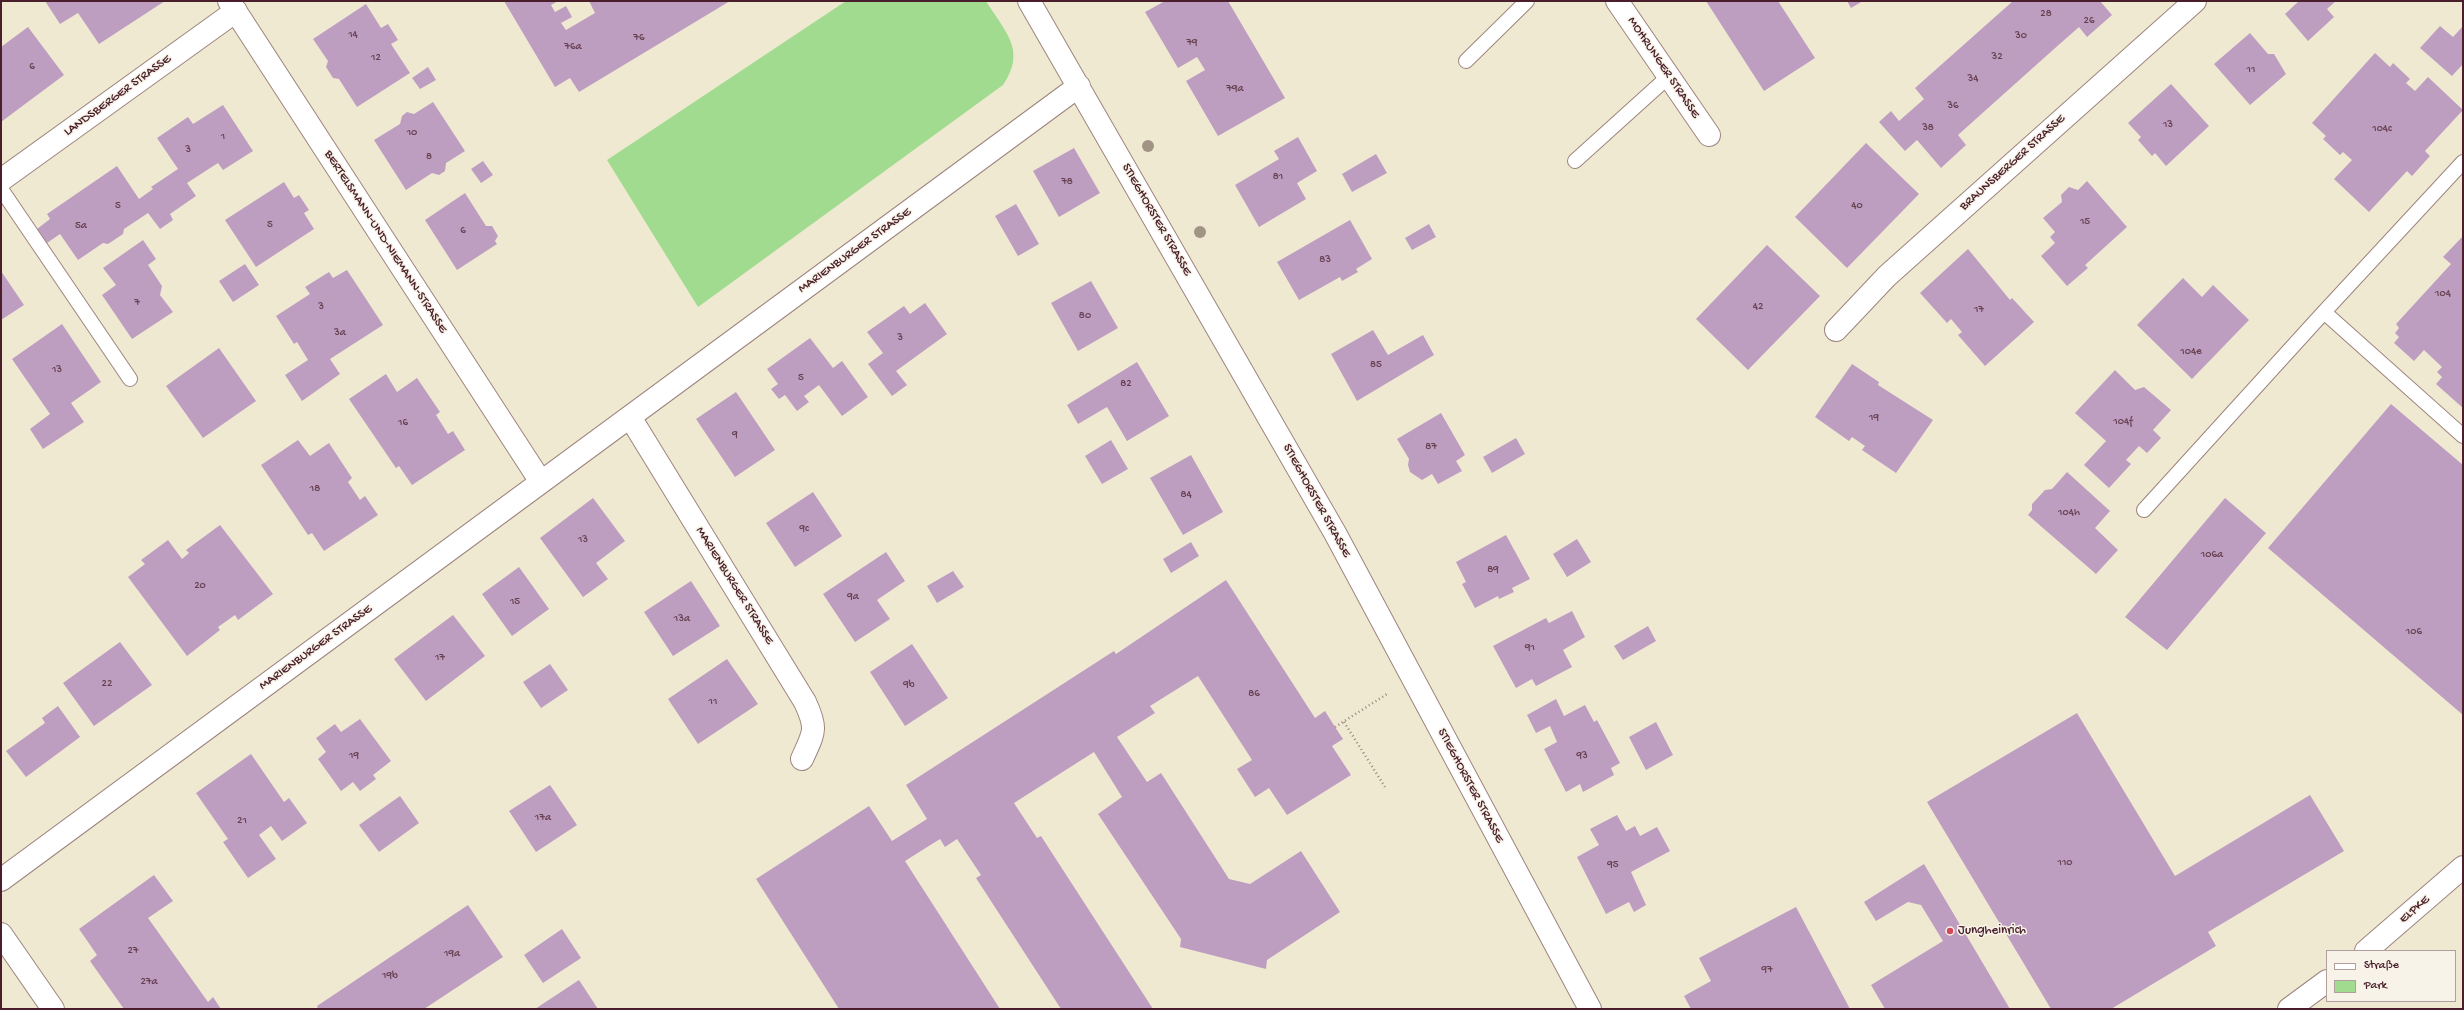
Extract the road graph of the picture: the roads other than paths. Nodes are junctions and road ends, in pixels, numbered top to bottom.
1 (1029, 1) edge
2 (1528, 1) edge
3 (1617, 1) edge
4 (2195, 1) edge
5 (232, 6) edge
6 (1466, 61) dead end
7 (1668, 77) junction
8 (1079, 86) junction
9 (1709, 135) dead end
10 (1575, 161) dead end
11 (2463, 162) edge
12 (1, 180) edge
13 (1, 189) edge
14 (2324, 312) junction
15 (1836, 330) dead end
16 (130, 379) dead end
17 (630, 417) junction
18 (2463, 436) edge
19 (541, 482) junction
20 (2144, 510) dead end
21 (802, 760) dead end
22 (2463, 867) edge
23 (1, 880) edge
24 (1, 934) edge
25 (2367, 950) edge
26 (2326, 982) edge
27 (53, 1009) edge
28 (1590, 1009) edge
29 (2289, 1009) edge

1 - 8 street, STIEGHORSTER STRASSE
2 - 6 lane
3 - 7 street, MOHRUNGER STRASSE
4 - 15 street, BRAUNSBERGER STRASSE
5 - 12 street, LANDSBERGER STRASSE
5 - 19 street, BERTELSMANN-UND-NIEMANN-STRASSE
7 - 9 street, MOHRUNGER STRASSE
7 - 10 lane
8 - 17 street, MARIENBURGER STRASSE
8 - 28 street, STIEGHORSTER STRASSE
11 - 14 lane
13 - 16 lane
14 - 18 lane
14 - 20 lane
17 - 19 street, MARIENBURGER STRASSE
17 - 21 street, MARIENBURGER STRASSE
19 - 23 street, MARIENBURGER STRASSE
22 - 25 street, ELPKE
24 - 27 street
26 - 29 street

